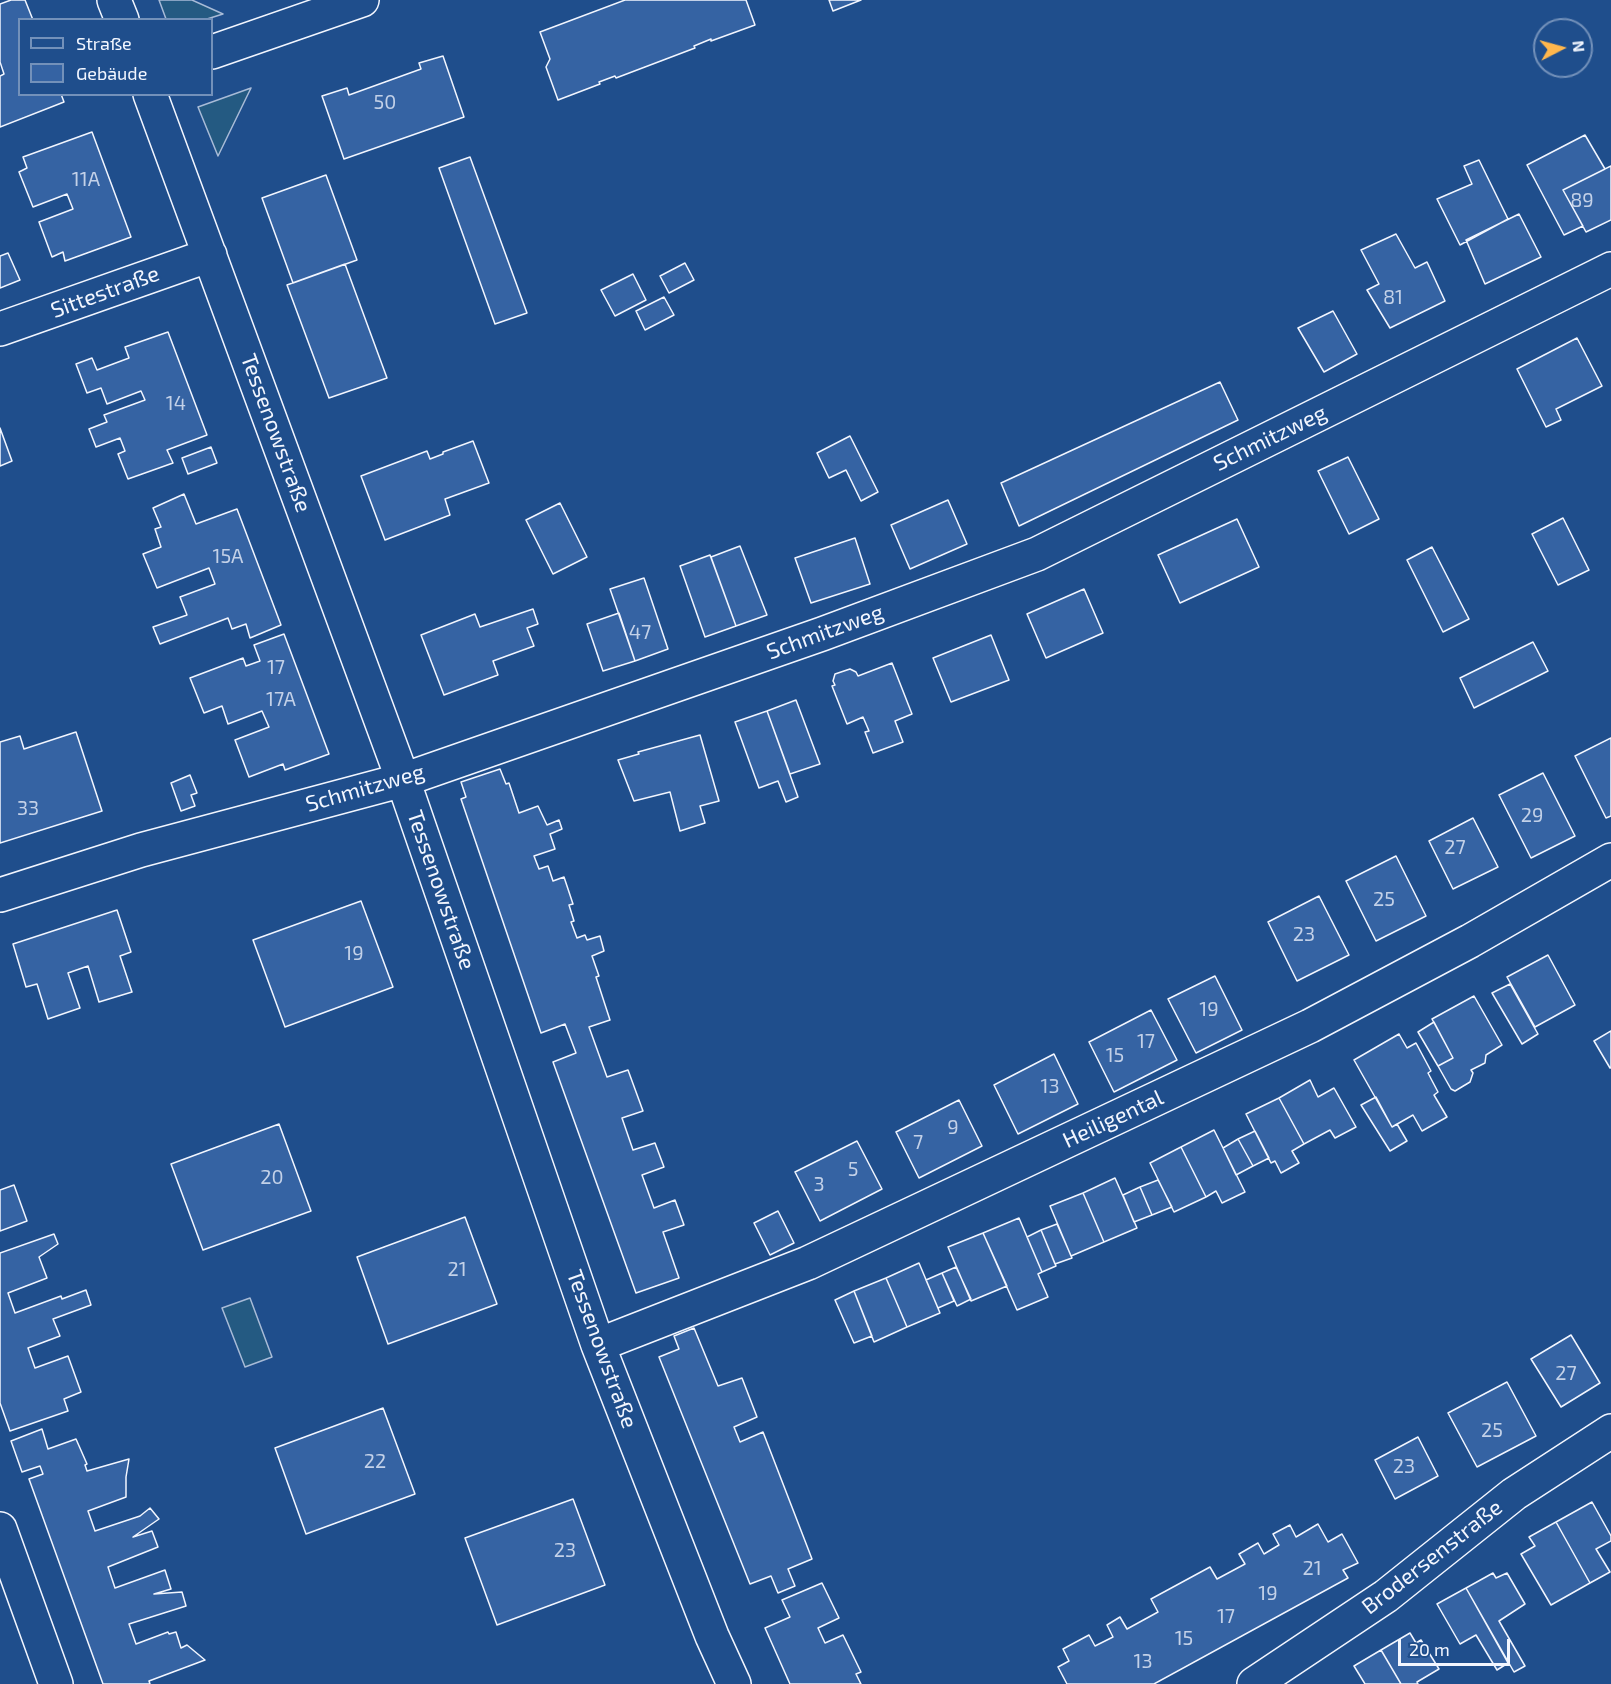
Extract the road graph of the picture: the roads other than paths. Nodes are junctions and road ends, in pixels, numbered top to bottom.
1 (114, 0) edge
2 (363, 0) edge
3 (121, 18) edge
4 (213, 52) edge
5 (151, 96) edge
6 (210, 255) junction
7 (1611, 269) edge
8 (0, 329) edge
9 (403, 780) junction
10 (1611, 860) edge
11 (0, 895) edge
12 (598, 1345) junction
13 (1611, 1431) edge
14 (0, 1529) edge
15 (56, 1684) edge
16 (734, 1684) edge
17 (1254, 1684) edge

1 - 3 street
2 - 4 street
5 - 6 street, Tessenowstraße
6 - 8 street, Sittestraße
6 - 9 street, Tessenowstraße
7 - 9 street, Schmitzweg
9 - 11 street, Schmitzweg
9 - 12 street, Tessenowstraße
10 - 12 street, Heiligental
12 - 16 street, Tessenowstraße
13 - 17 street, Brodersenstraße
14 - 15 street

